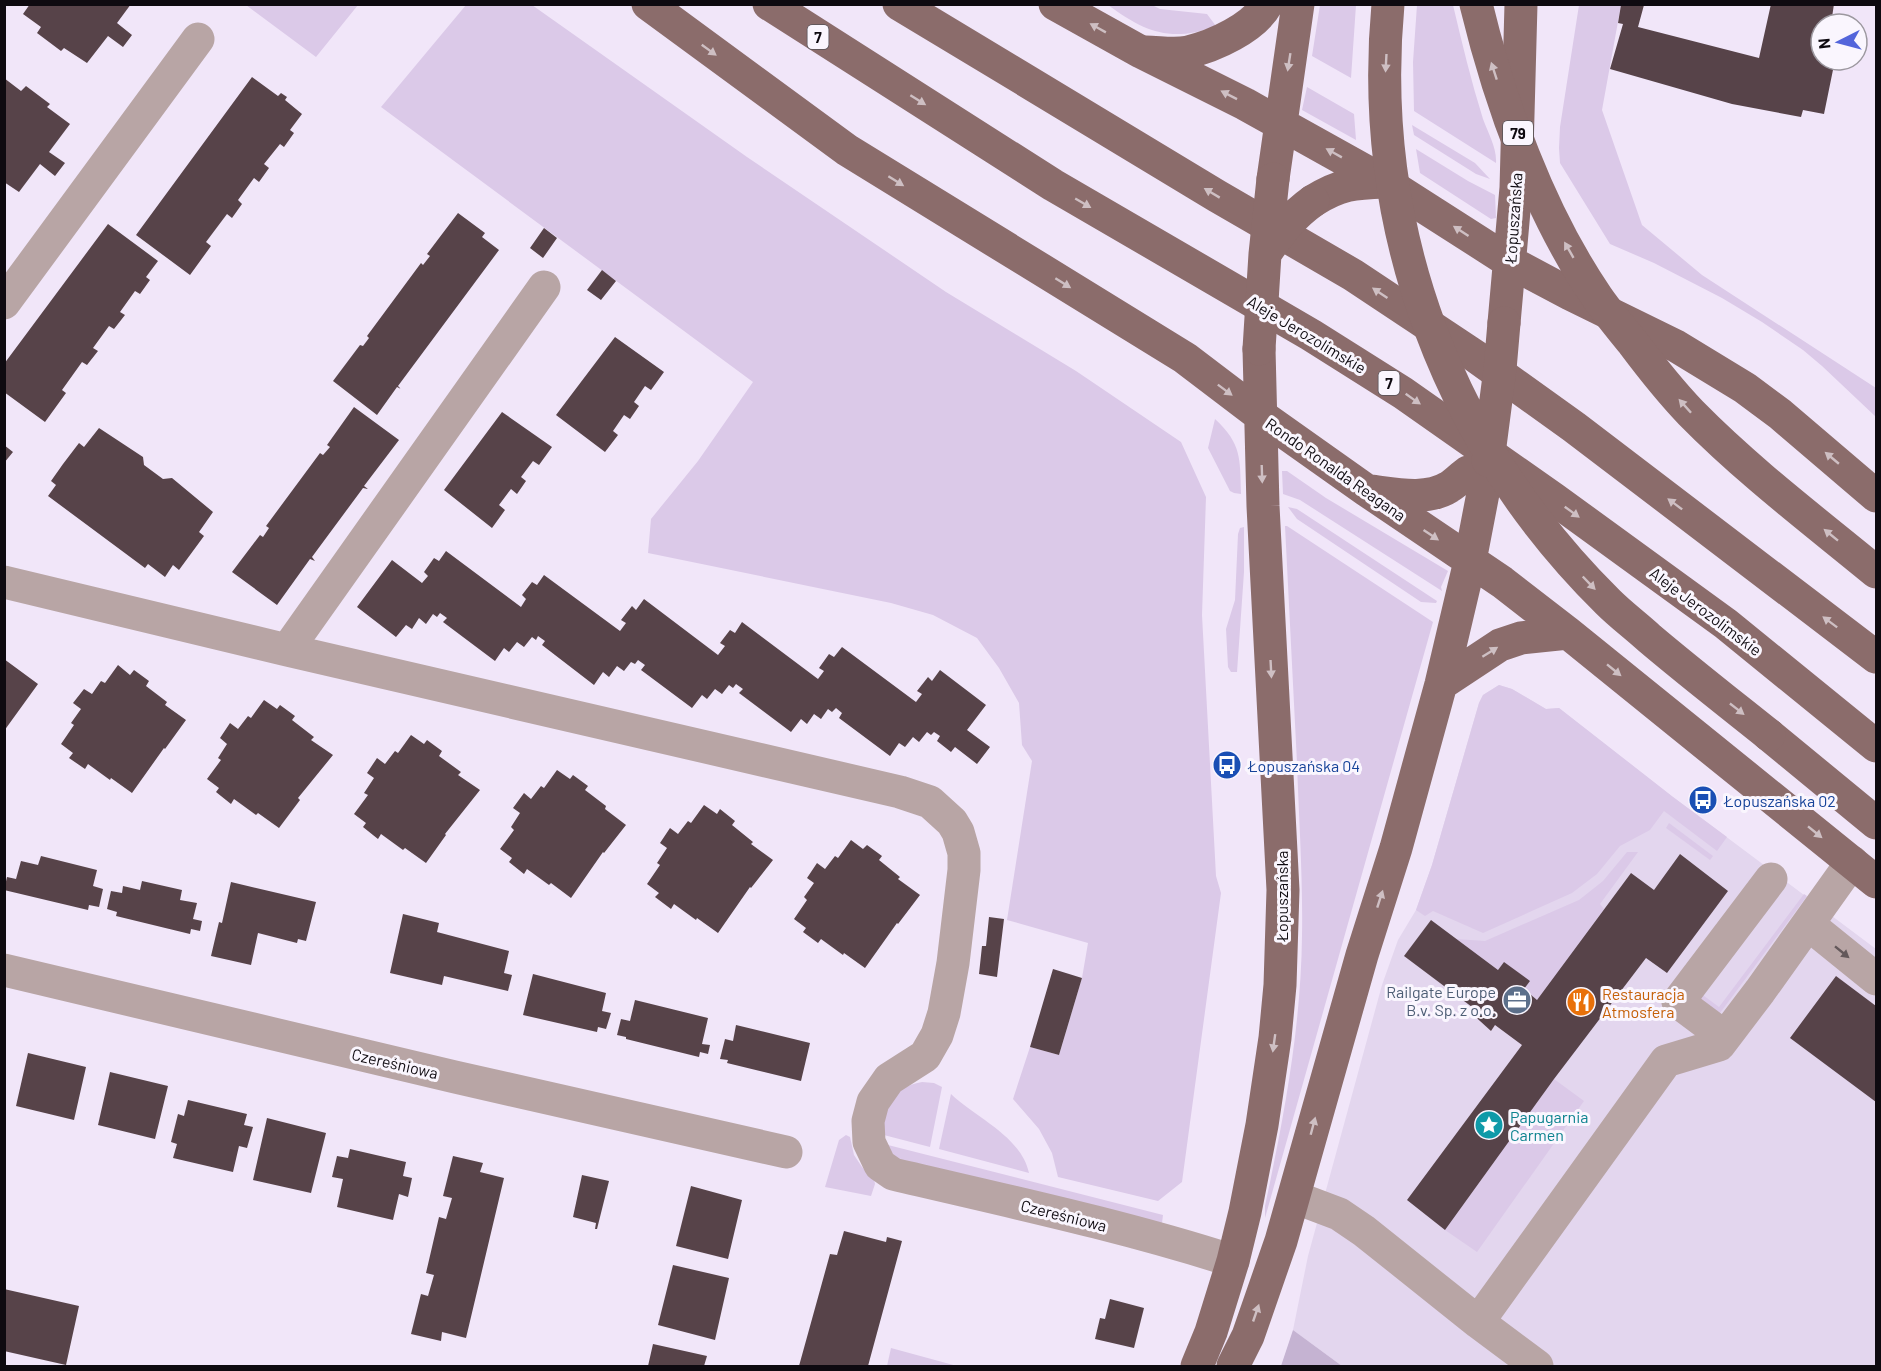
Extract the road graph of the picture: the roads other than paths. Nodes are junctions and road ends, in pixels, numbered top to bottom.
1 (769, 4) edge
2 (899, 4) edge
3 (1055, 4) edge
4 (1267, 4) edge
5 (1298, 4) edge
6 (1388, 4) edge
7 (1476, 4) edge
8 (1521, 4) edge
9 (650, 8) edge
10 (198, 39) dead end
11 (1141, 52) junction
12 (1280, 124) junction
13 (1385, 182) junction
14 (1265, 254) junction
15 (1510, 262) junction
16 (544, 287) dead end
17 (4, 303) edge
18 (1260, 416) junction
19 (1476, 477) junction
20 (1366, 490) junction
21 (1876, 496) edge
22 (1470, 561) junction
23 (1876, 572) edge
24 (4, 582) edge
25 (1568, 633) junction
26 (286, 650) junction
27 (1876, 657) edge
28 (1441, 684) junction
29 (1876, 746) edge
30 (1876, 823) edge
31 (1864, 872) edge
32 (1771, 879) dead end
33 (1808, 924) junction
34 (4, 970) edge
35 (1876, 979) edge
36 (1725, 1037) junction
37 (786, 1152) dead end
38 (1294, 1197) junction
39 (1233, 1261) junction
40 (1478, 1322) junction
41 (1197, 1366) edge
42 (1233, 1366) edge
43 (1537, 1366) edge

1 -> 29 main road, Aleje Jerozolimskie / 7
27 -> 2 main road
11 -> 3 main road
4 - 11 main road
5 -> 12 main road
6 -> 30 main road, bridge
23 -> 7 main road, bridge
8 - 15 main road, Łopuszańska / 79
9 -> 18 main road
10 - 17 street
12 -> 11 main road
13 -> 12 main road
12 - 14 main road, Rondo Ronalda Reagana, bridge
13 - 14 main road, bridge
15 -> 13 main road
14 - 18 main road, Rondo Ronalda Reagana, bridge
15 - 19 main road, Łopuszańska, bridge
21 -> 15 main road
16 - 26 street
18 - 20 main road, Rondo Ronalda Reagana
18 -> 39 main road, Łopuszańska
19 - 20 main road
19 - 22 main road
20 -> 22 main road, Rondo Ronalda Reagana
22 - 25 main road, Rondo Ronalda Reagana
22 - 28 main road
24 - 26 street
28 -> 25 main road
25 -> 31 main road, Rondo Ronalda Reagana
26 - 39 street, Czereśniowa
38 -> 28 main road
31 - 33 street
32 - 36 street
33 -> 35 street
33 - 36 street
34 - 37 street, Czereśniowa
36 - 40 street
38 - 40 street
42 -> 38 main road
39 - 41 main road, Łopuszańska
40 - 43 street

